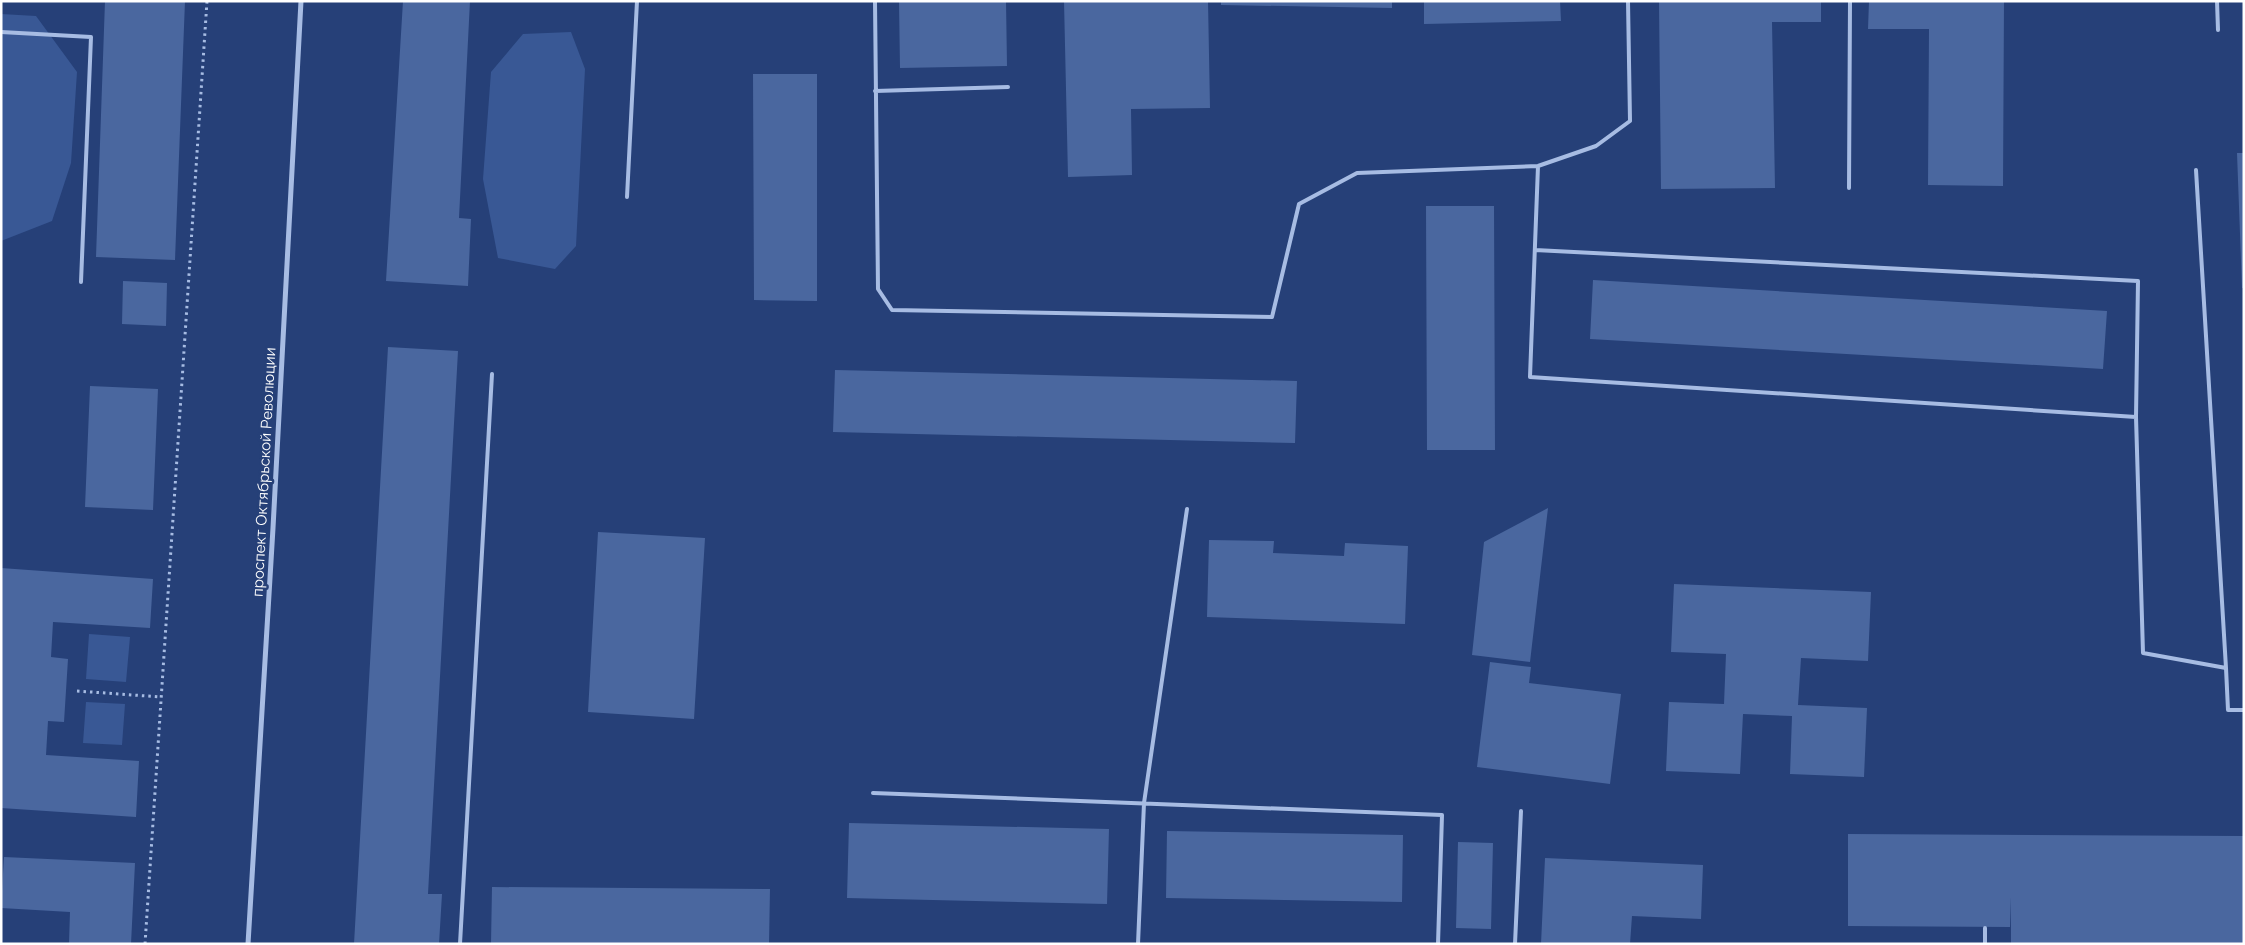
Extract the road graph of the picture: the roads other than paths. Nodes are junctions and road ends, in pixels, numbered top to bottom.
1 (301, 1) edge
2 (637, 1) edge
3 (875, 1) edge
4 (1628, 1) edge
5 (1850, 1) edge
6 (2217, 1) edge
7 (2218, 30) dead end
8 (1, 32) edge
9 (1008, 87) dead end
10 (875, 91) junction
11 (1538, 166) junction
12 (2196, 170) dead end
13 (1849, 188) dead end
14 (627, 197) dead end
15 (1535, 250) junction
16 (81, 282) dead end
17 (492, 374) dead end
18 (2136, 416) junction
19 (1186, 509) dead end
20 (2226, 668) junction
21 (2244, 710) edge
22 (873, 793) dead end
23 (1144, 803) junction
24 (1521, 811) dead end
25 (1985, 928) dead end
26 (248, 944) edge
27 (460, 944) edge
28 (1138, 944) edge
29 (1438, 944) edge
30 (1515, 944) edge
31 (1986, 944) edge

1 - 26 street, проспект Октябрьской Революции
2 - 14 lane
3 - 10 lane
4 - 11 lane
5 - 13 lane
6 - 7 lane
8 - 16 lane
9 - 10 lane
10 - 11 lane
11 - 15 lane
12 - 20 lane
15 - 18 lane
15 - 18 lane
17 - 27 lane
18 - 20 lane
19 - 23 lane
20 - 21 lane
22 - 23 lane
23 - 28 lane
23 - 29 lane
24 - 30 lane
25 - 31 lane

